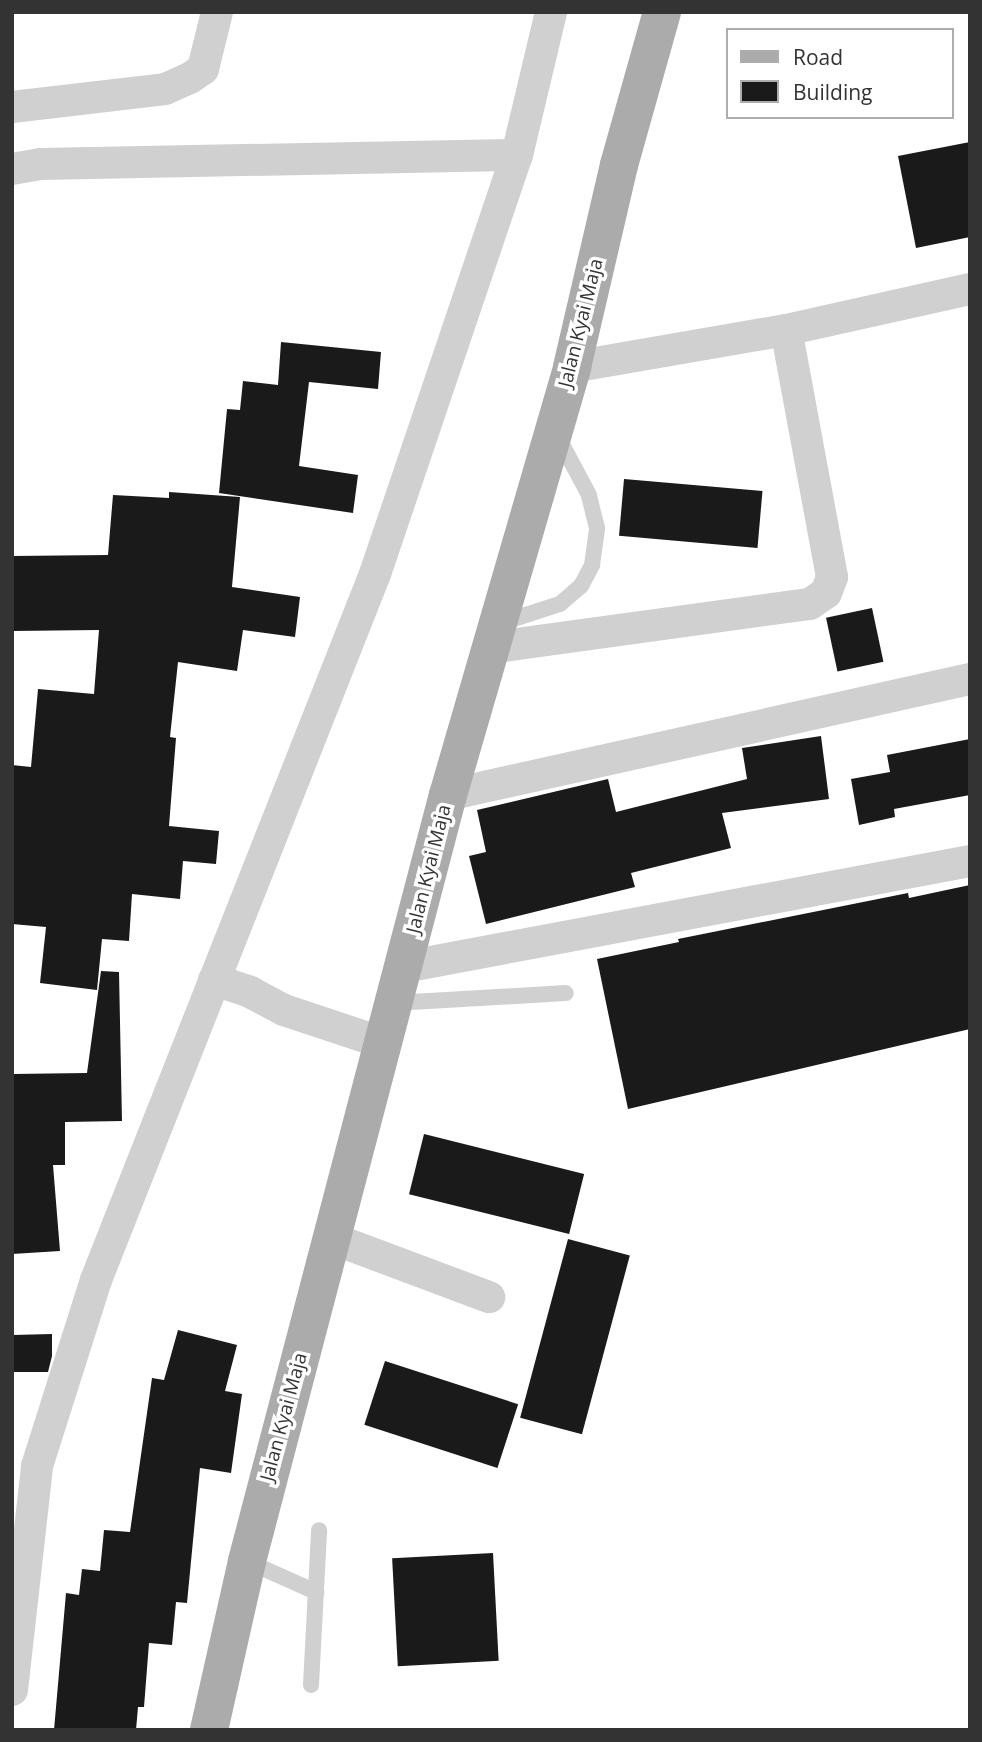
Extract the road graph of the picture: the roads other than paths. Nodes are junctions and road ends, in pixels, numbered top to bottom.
1 (217, 12) edge
2 (551, 12) edge
3 (663, 12) edge
4 (12, 107) edge
5 (517, 155) junction
6 (12, 169) edge
7 (970, 289) edge
8 (786, 330) junction
9 (572, 367) junction
10 (553, 429) junction
11 (491, 636) junction
12 (970, 679) edge
13 (448, 795) junction
14 (970, 861) edge
15 (404, 967) junction
16 (214, 980) junction
17 (566, 993) dead end
18 (394, 1003) junction
19 (383, 1043) junction
20 (331, 1238) junction
21 (489, 1297) dead end
22 (24, 1471) edge
23 (318, 1530) dead end
24 (247, 1561) junction
25 (316, 1592) junction
26 (312, 1685) dead end
27 (12, 1690) edge
28 (209, 1730) edge

1 - 4 street
2 - 5 street
3 - 9 main road, Jalan Kyai Maja
5 - 6 street
5 - 16 street
7 - 8 street
8 - 9 street
8 - 11 street
9 - 10 main road, Jalan Kyai Maja
10 - 11 main road, Jalan Kyai Maja
10 - 11 lane
11 - 13 main road, Jalan Kyai Maja
12 - 13 street
13 - 15 main road, Jalan Kyai Maja
14 - 15 street
15 - 18 main road, Jalan Kyai Maja
16 - 19 street
16 - 22 street
17 - 18 lane
18 - 19 main road, Jalan Kyai Maja
19 - 20 main road, Jalan Kyai Maja
20 - 21 street
20 - 24 main road, Jalan Kyai Maja
22 - 27 street
23 - 25 lane
24 - 25 lane
24 - 28 main road, Jalan Kyai Maja
25 - 26 lane

